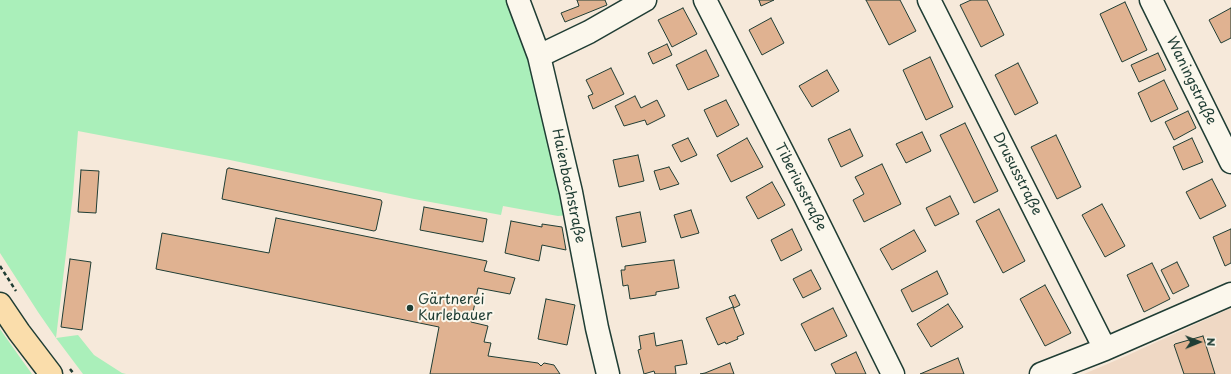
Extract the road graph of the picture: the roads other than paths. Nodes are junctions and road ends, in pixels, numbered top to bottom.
1 (518, 0) edge
2 (645, 0) edge
3 (706, 0) edge
4 (929, 0) edge
5 (1151, 0) edge
6 (539, 56) junction
7 (1231, 162) edge
8 (1231, 294) edge
9 (0, 304) edge
10 (1105, 349) junction
11 (51, 374) edge
12 (608, 374) edge
13 (893, 374) edge
14 (1041, 374) edge

1 - 6 street, Haienbachstraße
2 - 6 street
3 - 13 street, Tiberiusstraße
4 - 10 street, Drususstraße
5 - 7 street, Waningstraße
6 - 12 street, Haienbachstraße
8 - 10 street
9 - 11 main road
10 - 14 street

